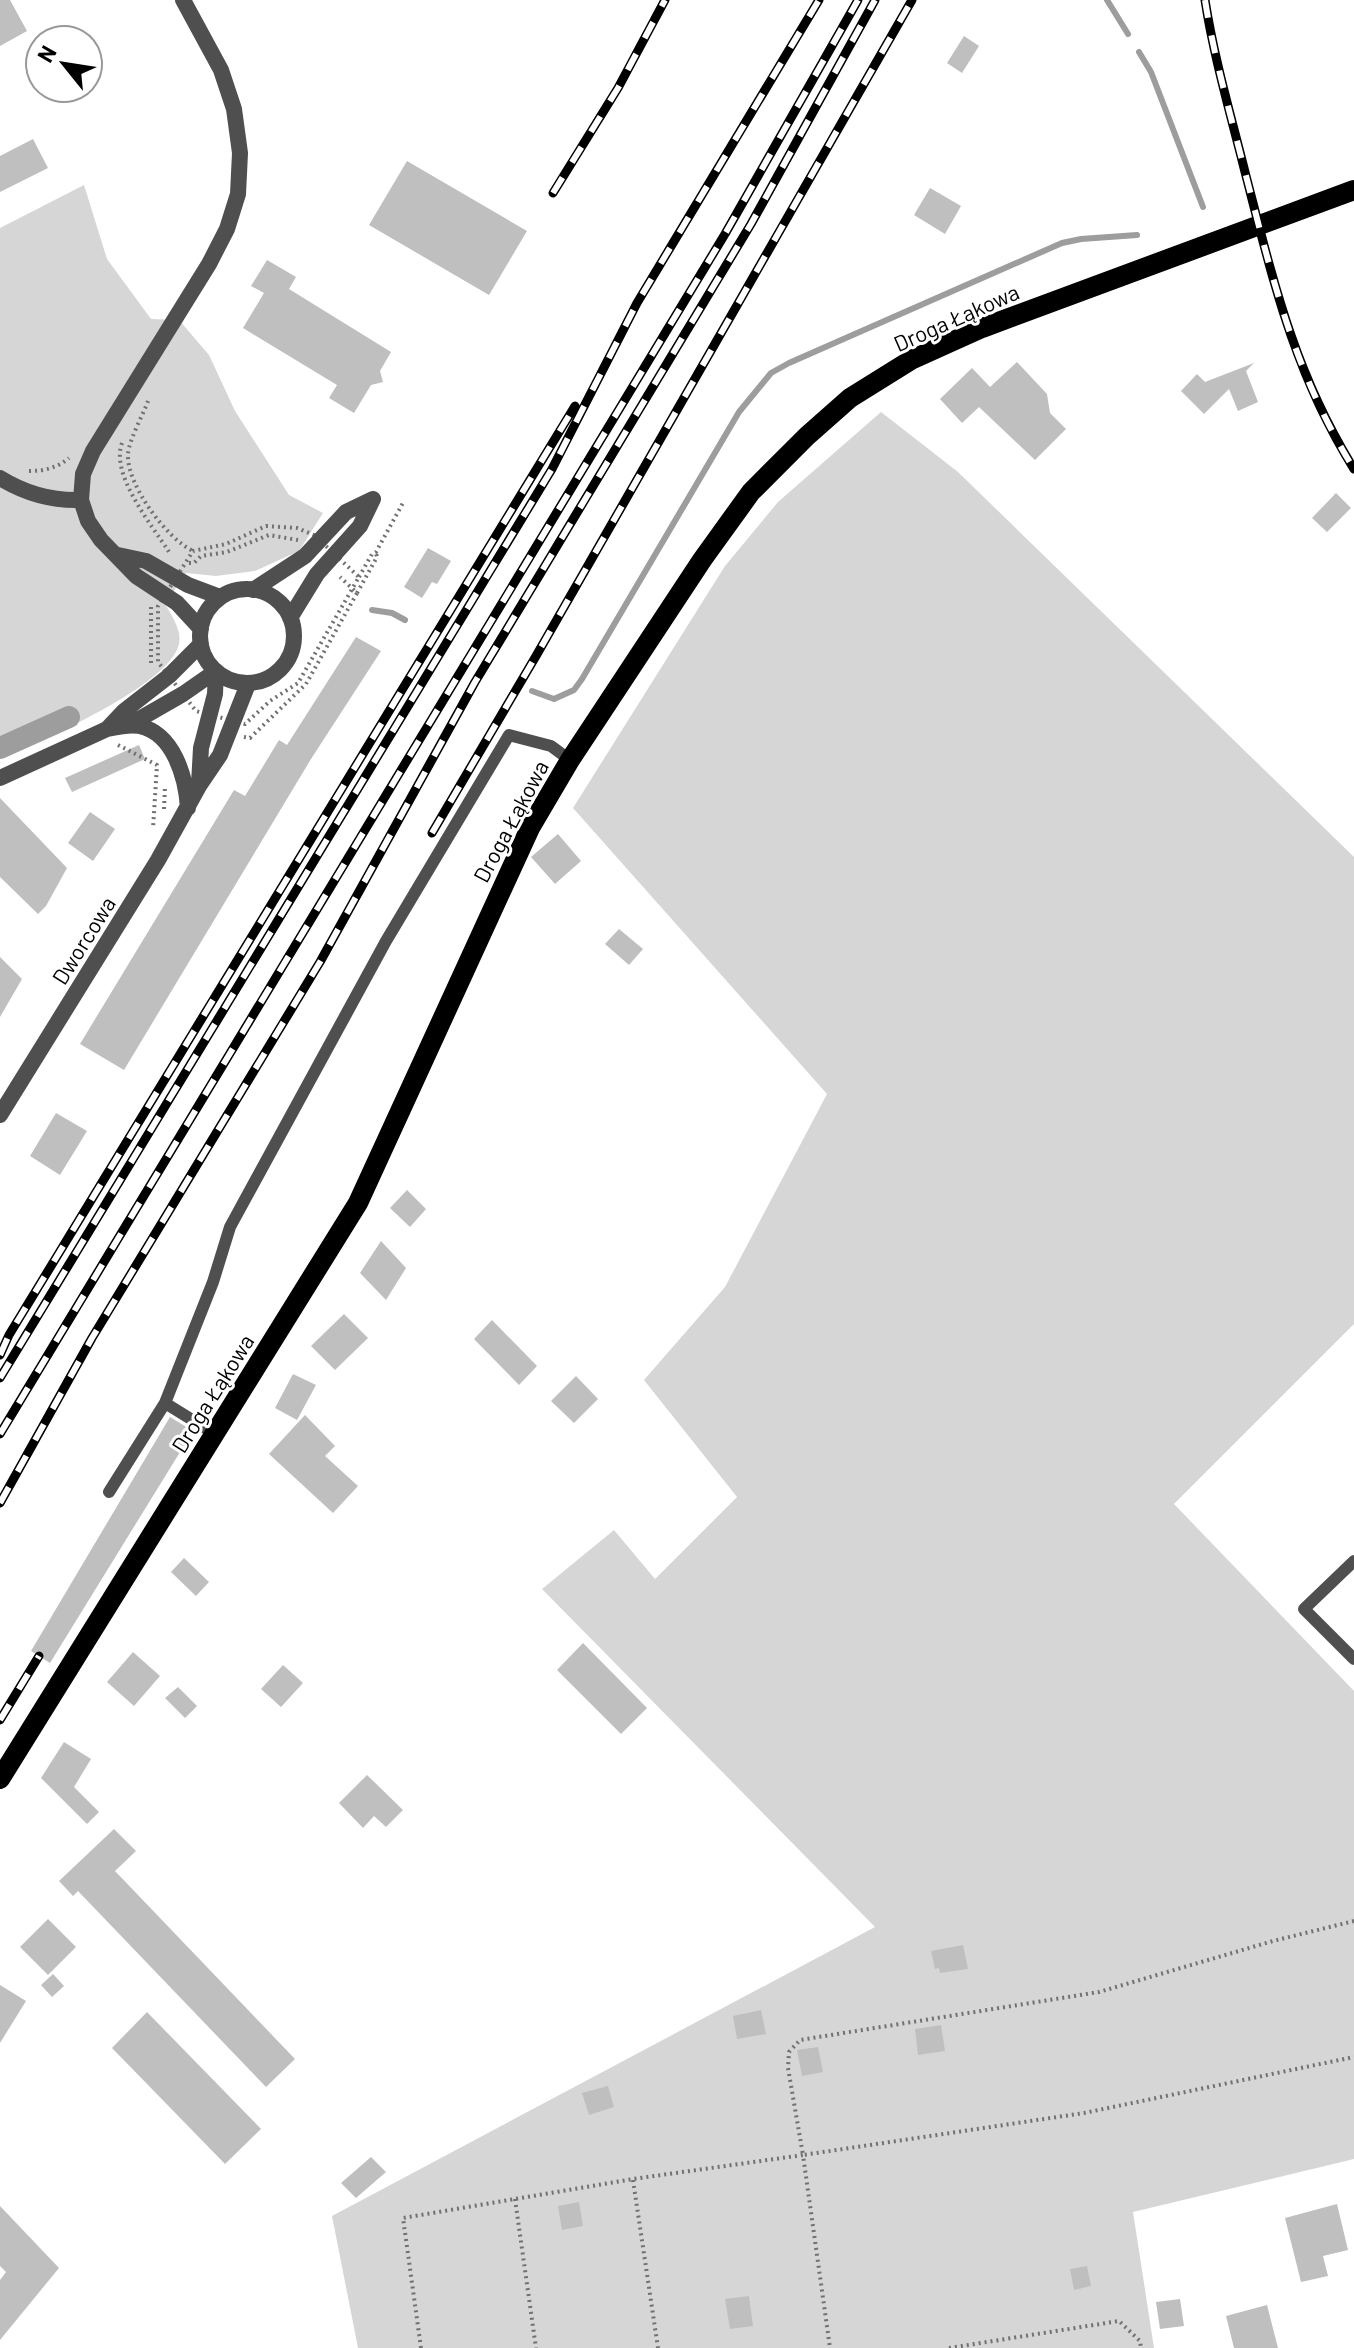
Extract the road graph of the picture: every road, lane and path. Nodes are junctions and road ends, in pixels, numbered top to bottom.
1 (183, 0) edge
2 (1354, 190) edge
3 (151, 394) dead end
4 (76, 452) dead end
5 (23, 471) dead end
6 (0, 478) edge
7 (81, 500) junction
8 (404, 501) dead end
9 (319, 541) junction
10 (193, 551) junction
11 (374, 553) junction
12 (334, 554) junction
13 (118, 555) junction
14 (359, 577) junction
15 (176, 578) junction
16 (253, 590) junction
17 (357, 593) dead end
18 (165, 595) junction
19 (220, 597) junction
20 (290, 618) junction
21 (201, 636) junction
22 (216, 671) junction
23 (169, 676) junction
24 (248, 684) junction
25 (183, 694) junction
26 (210, 715) junction
27 (233, 720) junction
28 (129, 725) junction
29 (109, 735) junction
30 (570, 760) junction
31 (0, 778) edge
32 (199, 786) junction
33 (188, 809) junction
34 (153, 829) dead end
35 (0, 1115) edge
36 (165, 1403) junction
37 (215, 1434) junction
38 (109, 1492) dead end
39 (1354, 1561) edge
40 (1354, 1659) edge
41 (0, 1779) edge
42 (1354, 1921) edge
43 (1354, 2057) edge
44 (803, 2155) junction
45 (633, 2179) junction
46 (515, 2199) junction
47 (421, 2348) edge
48 (536, 2348) edge
49 (658, 2348) edge
50 (830, 2348) edge
51 (949, 2348) edge
52 (1141, 2348) edge

1 - 7 street
2 - 30 main road, Droga Łąkowa
3 - 10 path
4 - 5 path
6 - 7 street
7 - 13 street
8 - 11 path
9 - 10 path
9 - 12 path
9 - 12 street
9 - 16 street
10 - 15 path
11 - 14 path
11 - 17 path
12 - 14 path
12 - 20 street
13 - 15 street
13 - 18 street
14 - 27 path
15 - 18 path
15 - 19 street
16 - 19 street
16 - 20 street
18 - 21 street
18 - 23 path
19 - 21 street
20 - 24 street
21 - 22 street
21 - 23 street
22 - 24 street
22 - 25 street
22 - 26 street, Dworcowa
23 - 25 path
23 - 29 street
24 - 27 street, Dworcowa
25 - 26 path
25 - 28 street
26 - 27 path
26 - 32 street, Dworcowa
27 - 32 street, Dworcowa
28 - 29 street
28 - 33 street
29 - 31 street
29 - 34 path
30 - 36 lane
30 - 37 main road, Droga Łąkowa
32 - 33 street, Dworcowa
33 - 35 street, Dworcowa
36 - 37 lane
36 - 38 lane
37 - 41 main road, Droga Łąkowa
39 - 40 lane
42 - 44 path
43 - 44 path
44 - 45 path
44 - 50 path
45 - 46 path
45 - 49 path
46 - 47 path
46 - 48 path
51 - 52 path

